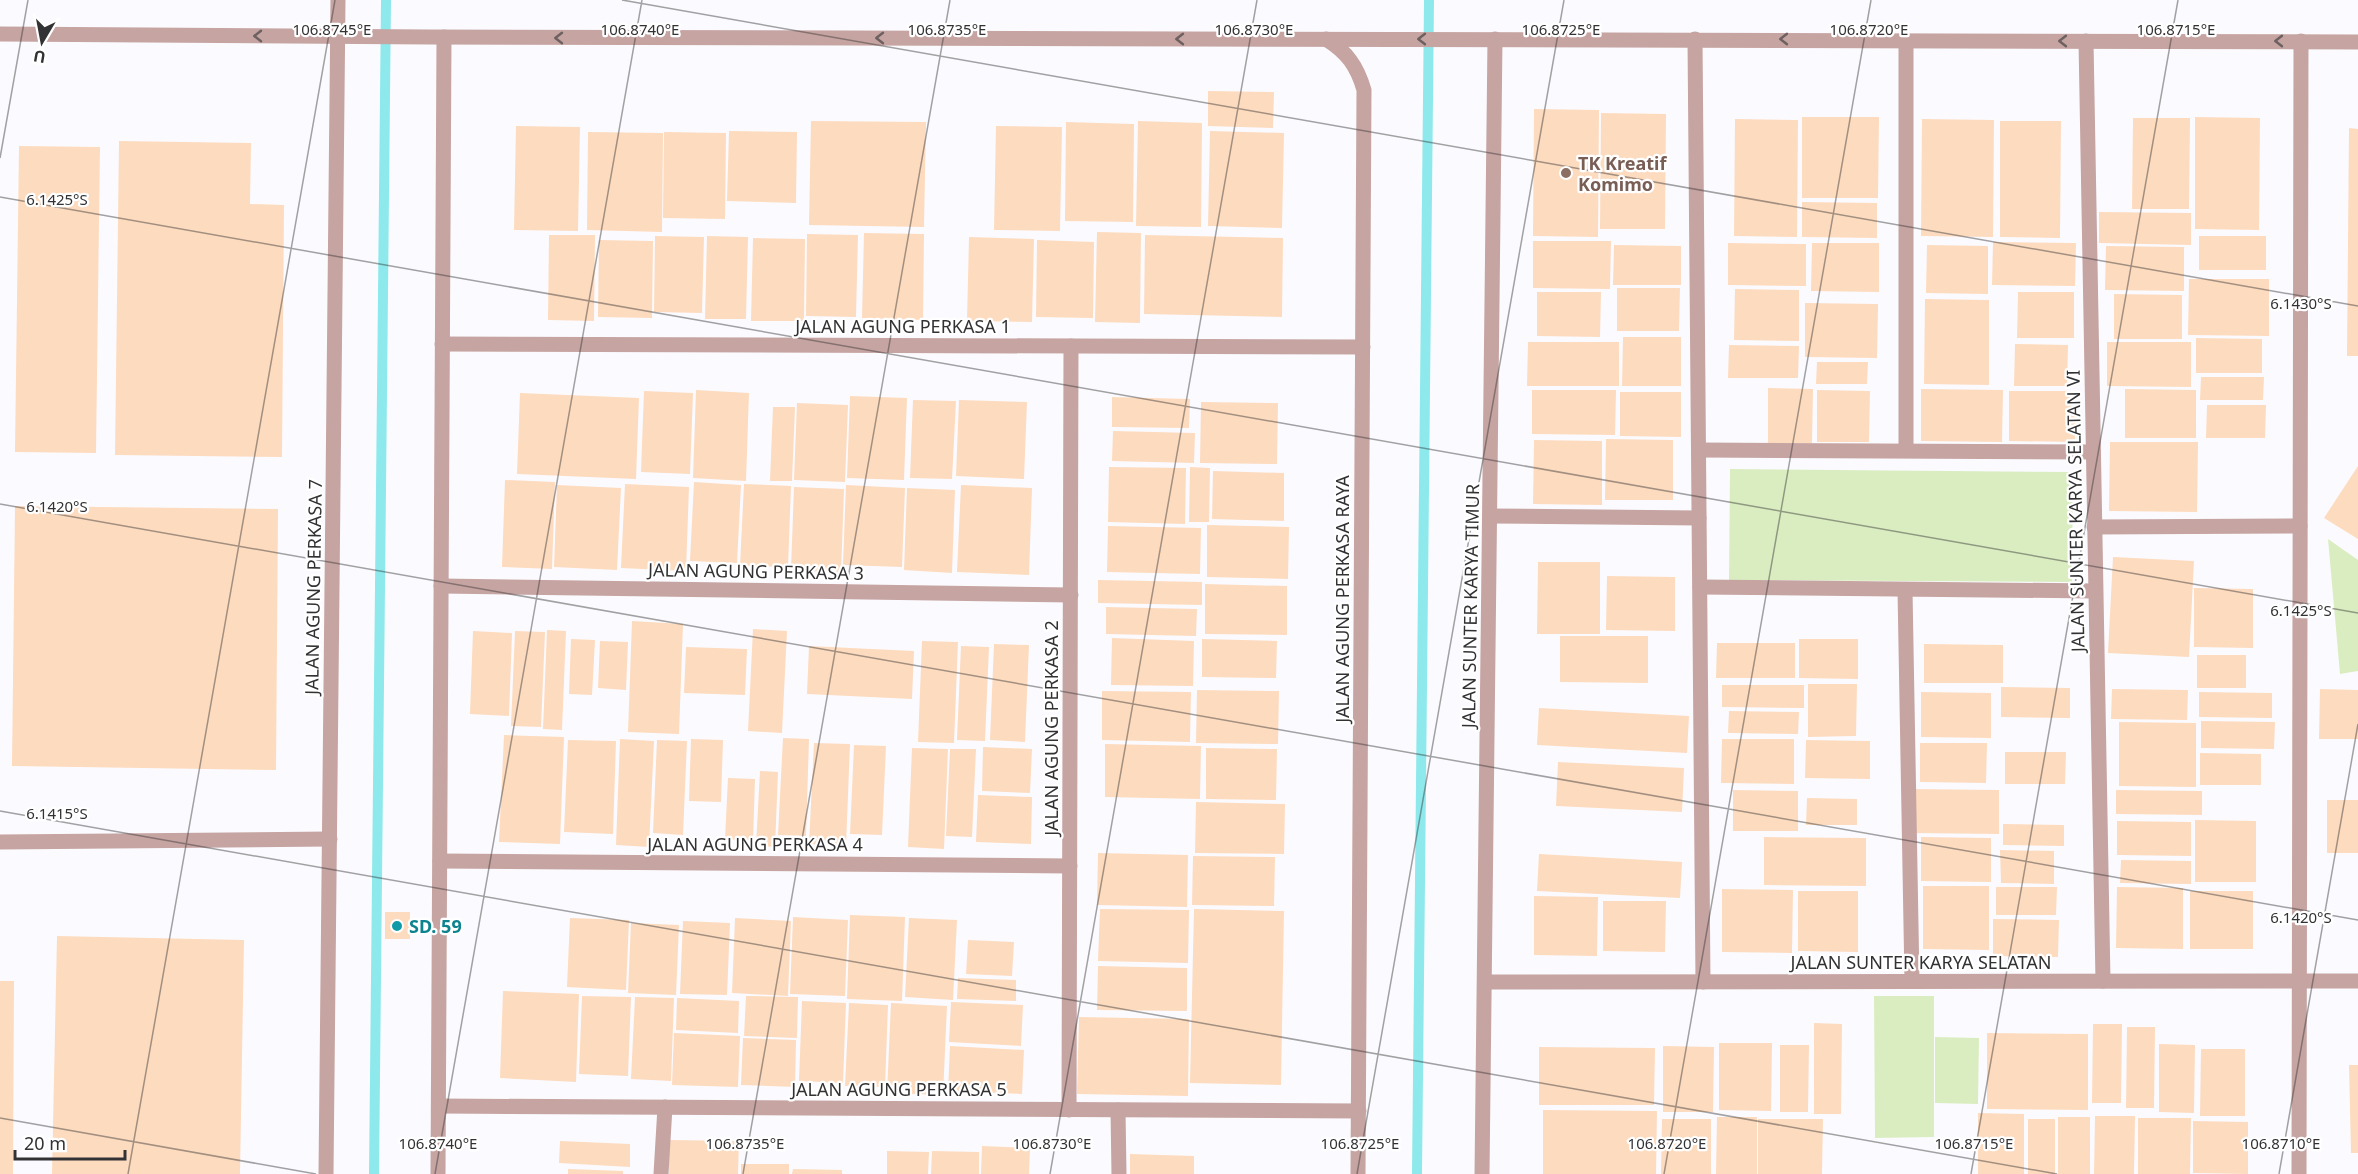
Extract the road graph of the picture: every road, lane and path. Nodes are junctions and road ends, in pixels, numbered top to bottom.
1 (338, 0) edge
2 (0, 34) edge
3 (338, 37) junction
4 (437, 37) junction
5 (1326, 39) junction
6 (1495, 39) junction
7 (1695, 39) junction
8 (1906, 40) junction
9 (2086, 41) junction
10 (2301, 41) junction
11 (2358, 42) edge
12 (442, 344) junction
13 (1071, 346) junction
14 (1363, 348) junction
15 (1699, 450) junction
16 (1906, 450) junction
17 (2093, 452) junction
18 (1490, 516) junction
19 (1699, 519) junction
20 (2300, 526) junction
21 (2094, 527) junction
22 (441, 586) junction
23 (1700, 587) junction
24 (1905, 590) junction
25 (2095, 591) junction
26 (1071, 596) junction
27 (330, 839) junction
28 (0, 842) edge
29 (440, 861) junction
30 (1070, 866) junction
31 (1912, 981) junction
32 (2103, 981) junction
33 (2299, 981) junction
34 (2358, 981) edge
35 (1485, 982) junction
36 (1703, 982) junction
37 (439, 1106) junction
38 (665, 1107) junction
39 (1069, 1110) junction
40 (1118, 1110) junction
41 (1359, 1111) junction
42 (326, 1174) edge
43 (438, 1174) edge
44 (662, 1174) edge
45 (1119, 1174) edge
46 (1358, 1174) edge
47 (1482, 1174) edge
48 (2299, 1174) edge

1 - 3 street, JALAN AGUNG PERKASA 7
3 -> 2 street
3 - 4 street
3 - 27 street, JALAN AGUNG PERKASA 7
5 -> 4 street
4 - 12 street
6 -> 5 street
5 - 14 street, JALAN AGUNG PERKASA RAYA
6 - 7 street
6 - 18 street, JALAN SUNTER KARYA TIMUR
8 -> 7 street
7 - 15 street
9 -> 8 street
8 - 16 street
10 -> 9 street
9 - 17 street, JALAN SUNTER KARYA SELATAN VI
10 - 11 street
10 - 20 street
12 - 13 street, JALAN AGUNG PERKASA 1
12 - 22 street
13 - 14 street, JALAN AGUNG PERKASA 1
13 - 26 street, JALAN AGUNG PERKASA 2
14 - 41 street, JALAN AGUNG PERKASA RAYA
15 - 16 street
15 - 19 street
16 - 17 street
17 - 21 street, JALAN SUNTER KARYA SELATAN VI
18 - 19 street
18 - 35 street, JALAN SUNTER KARYA TIMUR
19 - 23 street
20 - 21 street
20 - 33 street
21 - 25 street, JALAN SUNTER KARYA SELATAN VI
22 - 26 street, JALAN AGUNG PERKASA 3
22 - 29 street
23 - 24 street
23 - 36 street
24 - 25 street
24 - 31 street
25 - 32 street, JALAN SUNTER KARYA SELATAN VI
26 - 30 street, JALAN AGUNG PERKASA 2
27 - 28 street
27 - 42 street, JALAN AGUNG PERKASA 7
29 - 30 street, JALAN AGUNG PERKASA 4
29 - 37 street
30 - 39 street, JALAN AGUNG PERKASA 2
31 - 32 street, JALAN SUNTER KARYA SELATAN
31 - 36 street, JALAN SUNTER KARYA SELATAN
32 - 33 street, JALAN SUNTER KARYA SELATAN
33 - 34 street, JALAN SUNTER KARYA SELATAN
33 - 48 street
35 - 36 street, JALAN SUNTER KARYA SELATAN
35 - 47 street, JALAN SUNTER KARYA TIMUR
37 - 38 street, JALAN AGUNG PERKASA 5
37 - 43 street
38 - 39 street, JALAN AGUNG PERKASA 5
38 - 44 street
39 - 40 street, JALAN AGUNG PERKASA 5
40 - 41 street, JALAN AGUNG PERKASA 5
40 - 45 street
41 - 46 street, JALAN AGUNG PERKASA RAYA

